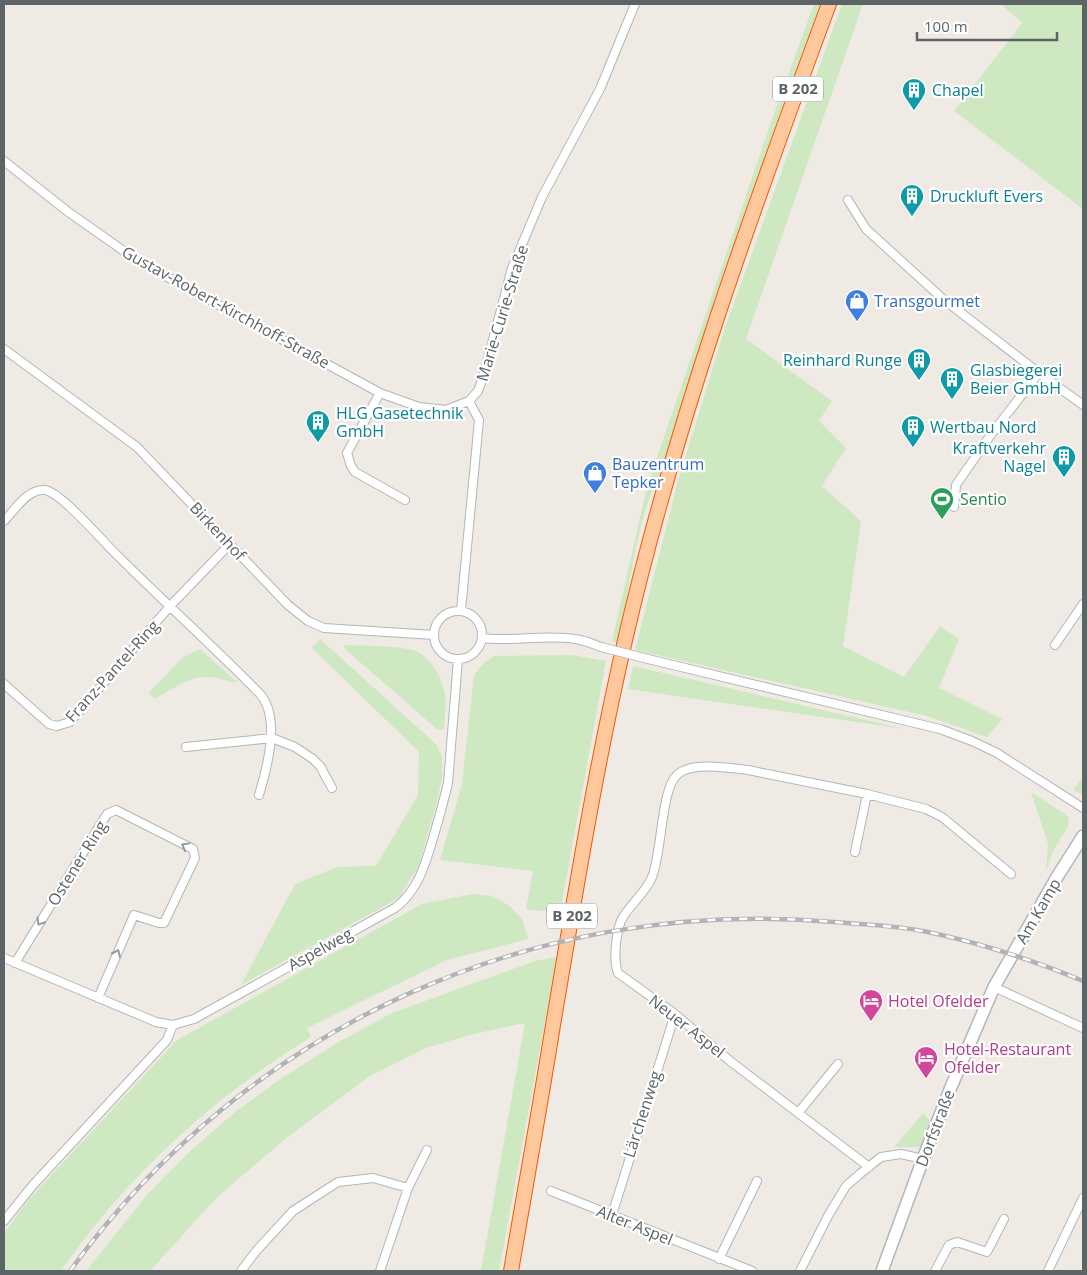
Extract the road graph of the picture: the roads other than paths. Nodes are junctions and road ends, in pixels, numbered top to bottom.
1 (635, 4) edge
2 (829, 4) edge
3 (4, 161) edge
4 (848, 200) dead end
5 (4, 349) edge
6 (1039, 373) junction
7 (380, 393) junction
8 (469, 401) junction
9 (1083, 405) edge
10 (405, 500) dead end
11 (954, 507) dead end
12 (4, 521) edge
13 (230, 544) junction
14 (1083, 604) edge
15 (171, 606) junction
16 (460, 610) junction
17 (434, 635) junction
18 (482, 638) junction
19 (1055, 645) dead end
20 (458, 659) junction
21 (4, 684) edge
22 (272, 738) junction
23 (186, 747) dead end
24 (332, 788) dead end
25 (866, 794) junction
26 (258, 796) dead end
27 (1083, 808) edge
28 (1083, 836) edge
29 (855, 852) dead end
30 (1011, 874) dead end
31 (4, 958) edge
32 (15, 962) junction
33 (994, 987) junction
34 (98, 998) junction
35 (674, 1014) junction
36 (173, 1025) junction
37 (1083, 1028) edge
38 (838, 1064) dead end
39 (798, 1113) junction
40 (427, 1150) dead end
41 (922, 1159) junction
42 (868, 1167) junction
43 (757, 1181) dead end
44 (408, 1188) junction
45 (551, 1191) dead end
46 (1083, 1198) edge
47 (612, 1215) junction
48 (1004, 1219) dead end
49 (4, 1222) edge
50 (719, 1259) junction
51 (241, 1271) edge
52 (383, 1271) edge
53 (510, 1271) edge
54 (752, 1271) edge
55 (800, 1271) edge
56 (882, 1271) edge
57 (935, 1271) edge
58 (1048, 1271) edge

1 - 8 street, Marie-Curie-Straße
2 - 53 highway, B 202
3 - 7 street, Gustav-Robert-Kirchhoff-Straße
4 - 6 street
5 - 13 street, Birkenhof
6 - 9 street
6 - 11 street
7 - 8 street, Gustav-Robert-Kirchhoff-Straße
7 - 10 street
8 - 16 street, Marie-Curie-Straße
12 - 15 street, Franz-Pantel-Ring
13 - 15 street, Franz-Pantel-Ring
13 - 17 street, Birkenhof
14 - 19 street
15 - 21 street, Franz-Pantel-Ring
15 - 22 street, Franz-Pantel-Ring
16 - 17 street
16 - 18 street
17 - 20 street
18 - 20 street
18 - 27 street, bridge
20 - 36 street, Aspelweg
22 - 23 street
22 - 24 street
22 - 26 street, Franz-Pantel-Ring
25 - 29 street
25 - 30 street
25 - 35 street, Neuer Aspel
28 - 33 main road, Am Kamp
31 - 32 street
32 - 34 street
34 -> 32 street, Ostener Ring
33 - 37 street
33 - 41 main road, Dorfstraße
34 - 36 street
35 - 39 street, Neuer Aspel
35 - 47 street, Lärchenweg
36 - 49 street
38 - 39 street
39 - 42 street, Neuer Aspel
40 - 44 street
41 - 42 street
41 - 56 main road, Dorfstraße
42 - 55 street
43 - 50 street
44 - 51 street
44 - 52 street
45 - 47 street, Alter Aspel
46 - 58 street
47 - 50 street, Alter Aspel
48 - 57 street
50 - 54 street, Alter Aspel

